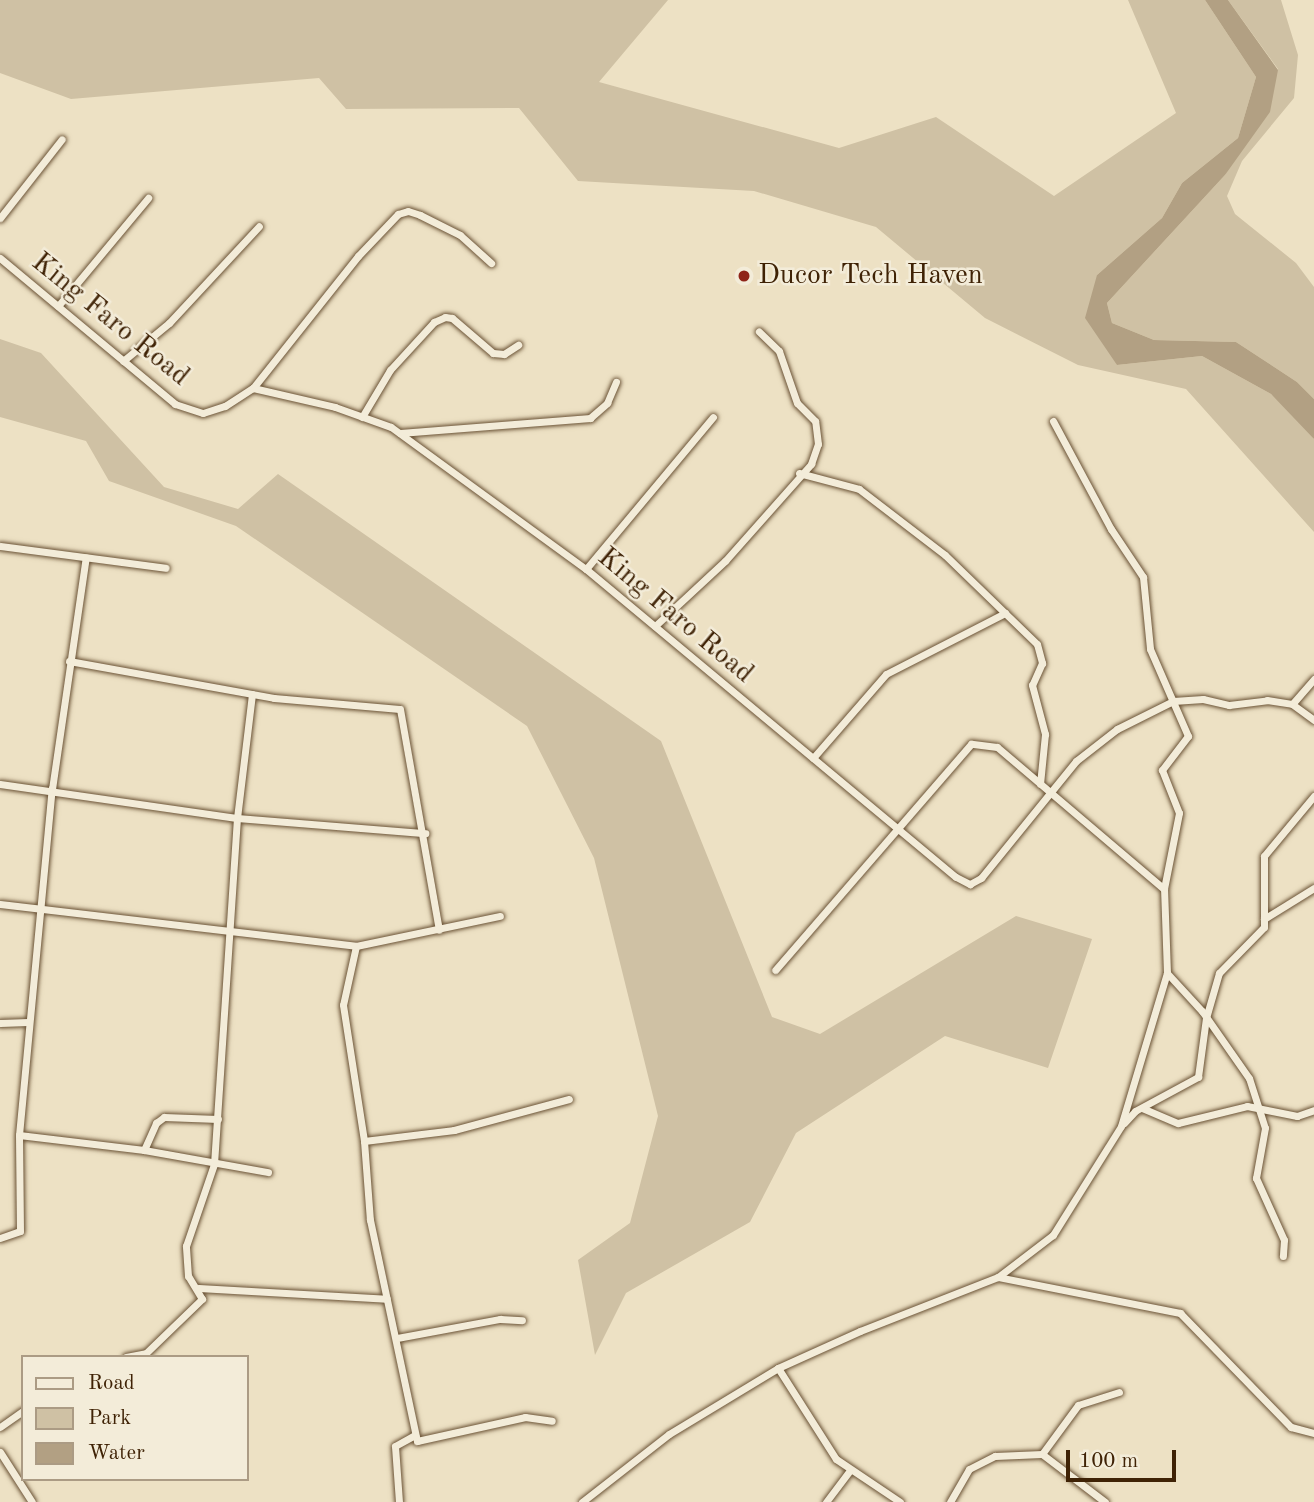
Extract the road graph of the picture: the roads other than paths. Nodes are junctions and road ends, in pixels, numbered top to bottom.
1 (62, 139) dead end
2 (148, 198) dead end
3 (0, 218) edge
4 (259, 226) dead end
5 (0, 258) edge
6 (491, 263) dead end
7 (58, 306) junction
8 (759, 332) dead end
9 (518, 345) dead end
10 (123, 361) junction
11 (616, 382) dead end
12 (253, 388) junction
13 (362, 417) junction
14 (713, 417) dead end
15 (1053, 421) dead end
16 (399, 433) junction
17 (799, 473) junction
18 (0, 546) edge
19 (86, 557) junction
20 (166, 568) dead end
21 (586, 569) junction
22 (1005, 612) junction
23 (655, 626) junction
24 (69, 661) junction
25 (1314, 679) edge
26 (252, 694) junction
27 (1173, 701) junction
28 (1292, 704) junction
29 (1314, 720) edge
30 (813, 758) junction
31 (0, 784) edge
32 (1040, 784) junction
33 (52, 789) junction
34 (1048, 792) junction
35 (1314, 796) edge
36 (237, 818) junction
37 (896, 827) junction
38 (425, 833) junction
39 (1314, 888) edge
40 (1164, 889) junction
41 (0, 904) edge
42 (40, 910) junction
43 (500, 916) dead end
44 (1264, 919) junction
45 (439, 930) junction
46 (231, 931) junction
47 (356, 946) junction
48 (775, 970) dead end
49 (1167, 974) junction
50 (1206, 1018) junction
51 (29, 1022) junction
52 (0, 1023) edge
53 (569, 1098) dead end
54 (1260, 1106) junction
55 (1142, 1108) junction
56 (1314, 1110) edge
57 (218, 1119) junction
58 (1121, 1126) junction
59 (19, 1135) junction
60 (365, 1141) junction
61 (144, 1150) junction
62 (214, 1164) junction
63 (268, 1172) dead end
64 (0, 1238) edge
65 (1283, 1256) dead end
66 (998, 1278) junction
67 (198, 1288) junction
68 (387, 1299) junction
69 (522, 1320) dead end
70 (397, 1338) junction
71 (136, 1355) edge
72 (778, 1368) junction
73 (1119, 1392) dead end
74 (21, 1412) edge
75 (552, 1421) dead end
76 (0, 1427) edge
77 (1314, 1433) edge
78 (415, 1435) junction
79 (0, 1452) edge
80 (1041, 1454) junction
81 (850, 1470) junction
82 (32, 1502) edge
83 (399, 1502) edge
84 (582, 1502) edge
85 (826, 1502) edge
86 (900, 1502) edge
87 (950, 1502) edge
88 (1105, 1502) edge

1 - 3 street
2 - 7 street
4 - 10 street
5 - 7 street, King Faro Road
6 - 12 street
7 - 10 street, King Faro Road
8 - 17 street
9 - 13 street
10 - 12 street, King Faro Road
11 - 16 street
12 - 13 street, King Faro Road
13 - 16 street, King Faro Road
14 - 21 street
15 - 27 street
16 - 21 street, King Faro Road
17 - 22 street
17 - 23 street
18 - 19 street
19 - 20 street
19 - 24 street
21 - 23 street, King Faro Road
22 - 30 street
22 - 32 street
23 - 30 street, King Faro Road
24 - 26 street
24 - 33 street
25 - 28 street
26 - 36 street
26 - 38 street
27 - 28 street, King Faro Road
27 - 34 street, King Faro Road
27 - 40 street
28 - 29 street
30 - 37 street, King Faro Road
31 - 33 street
32 - 34 street
32 - 37 street
33 - 36 street
33 - 42 street
34 - 37 street, King Faro Road
34 - 40 street
35 - 44 street
36 - 38 street
36 - 46 street
37 - 48 street
38 - 45 street
39 - 44 street
40 - 49 street
41 - 42 street
42 - 46 street
42 - 51 street
43 - 45 street
44 - 50 street
45 - 47 street
46 - 47 street
46 - 57 street
47 - 60 street
49 - 50 street
49 - 58 street
50 - 54 street
50 - 55 street
51 - 52 street
51 - 59 street
53 - 60 street
54 - 55 street
54 - 56 street
54 - 65 street
55 - 58 street
57 - 61 street
57 - 62 street
58 - 66 street
59 - 61 street
59 - 64 street
60 - 68 street
61 - 62 street
62 - 63 street
62 - 67 street
66 - 72 street
66 - 77 street
67 - 68 street
67 - 71 street
68 - 70 street
69 - 70 street
70 - 78 street
72 - 81 street
72 - 84 street
73 - 80 street
74 - 76 street
75 - 78 street
78 - 83 street
79 - 82 street
80 - 87 street
80 - 88 street
81 - 85 street
81 - 86 street

